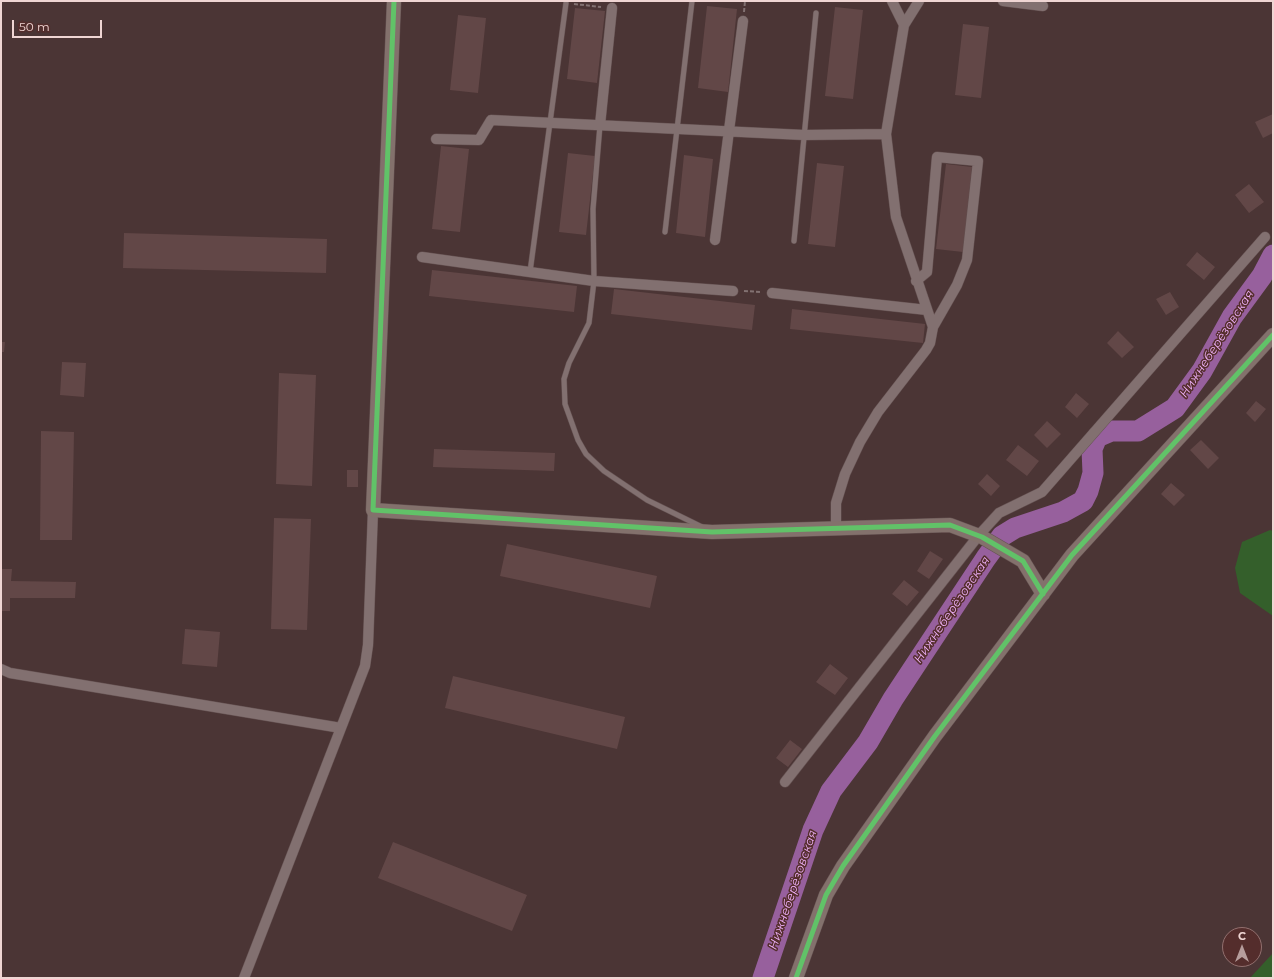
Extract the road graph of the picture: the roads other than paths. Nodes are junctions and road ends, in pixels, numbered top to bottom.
1 (394, 1) edge
2 (692, 1) edge
3 (892, 1) edge
4 (919, 1) edge
5 (1003, 1) edge
6 (566, 3) road end
7 (1043, 6) dead end
8 (612, 8) road end
9 (816, 12) dead end
10 (743, 21) dead end
11 (904, 26) junction
12 (549, 123) junction
13 (600, 125) junction
14 (678, 129) junction
15 (728, 131) junction
16 (886, 134) junction
17 (804, 135) junction
18 (436, 139) dead end
19 (665, 232) dead end
20 (1265, 237) dead end
21 (715, 240) dead end
22 (794, 241) dead end
23 (422, 256) dead end
24 (530, 272) junction
25 (594, 281) junction
26 (916, 281) junction
27 (733, 291) road end
28 (772, 293) road end
29 (927, 310) junction
30 (933, 327) junction
31 (1273, 335) edge
32 (373, 510) junction
33 (836, 529) junction
34 (712, 532) junction
35 (979, 535) junction
36 (1043, 594) junction
37 (1, 669) edge
38 (341, 728) junction
39 (785, 782) dead end
40 (244, 978) edge
41 (796, 978) edge

1 - 32 street
2 - 14 lane
3 - 11 street
4 - 11 street
5 - 7 street
6 - 12 lane
8 - 13 street
9 - 17 lane
10 - 15 street
11 - 16 street
12 - 13 street
12 - 18 street
12 - 24 lane
13 - 14 street
13 - 25 lane
14 - 15 street
14 - 19 lane
15 - 17 street
15 - 21 street
16 - 17 street
16 - 26 street
17 - 22 lane
20 - 35 street
23 - 24 street
24 - 25 street
25 - 27 street
25 - 34 lane
26 - 29 street
26 - 30 street
28 - 29 street
29 - 30 street
30 - 33 street
31 - 36 street
32 - 34 street
32 - 38 street
33 - 34 street
33 - 35 street
35 - 36 street
35 - 39 street
36 - 41 street
37 - 38 street
38 - 40 street

